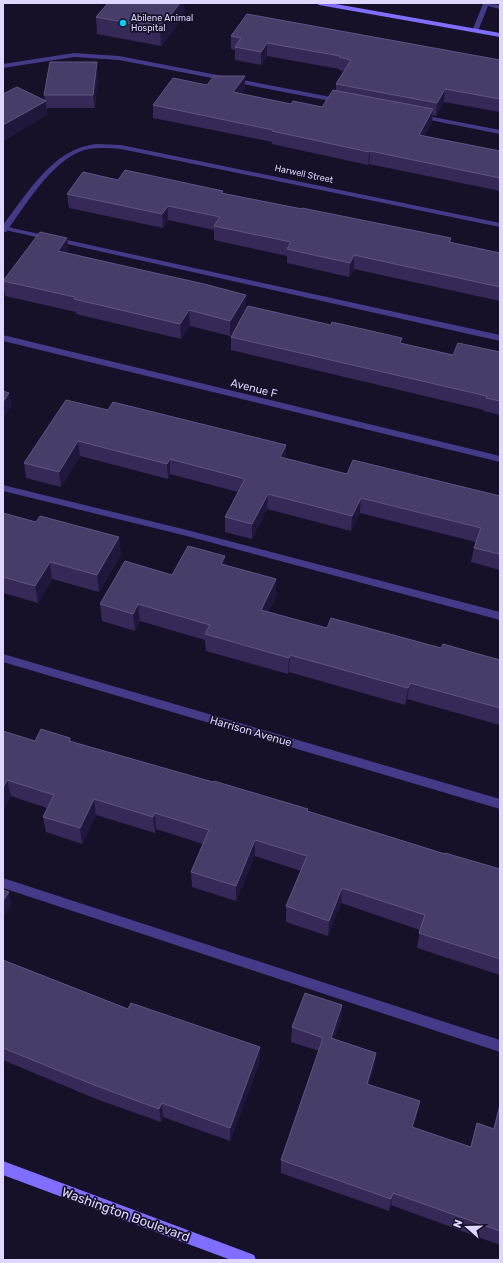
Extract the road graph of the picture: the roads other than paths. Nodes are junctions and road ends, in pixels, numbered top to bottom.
1 (319, 3) edge
2 (486, 4) edge
3 (500, 7) edge
4 (475, 31) junction
5 (500, 35) edge
6 (3, 66) edge
7 (352, 103) edge
8 (414, 115) edge
9 (500, 132) edge
10 (500, 225) edge
11 (4, 229) edge
12 (3, 338) edge
13 (500, 338) edge
14 (500, 460) edge
15 (3, 488) edge
16 (500, 616) edge
17 (3, 658) edge
18 (500, 804) edge
19 (3, 884) edge
20 (500, 1046) edge
21 (3, 1168) edge
22 (249, 1260) edge

1 - 4 main road
2 - 3 street
2 - 4 street
4 - 5 main road
6 - 7 street
8 - 9 street
10 - 11 street, Harwell Street
11 - 13 street
12 - 14 street, Avenue F
15 - 16 street
17 - 18 street, Harrison Avenue
19 - 20 street
21 - 22 main road, Washington Boulevard

